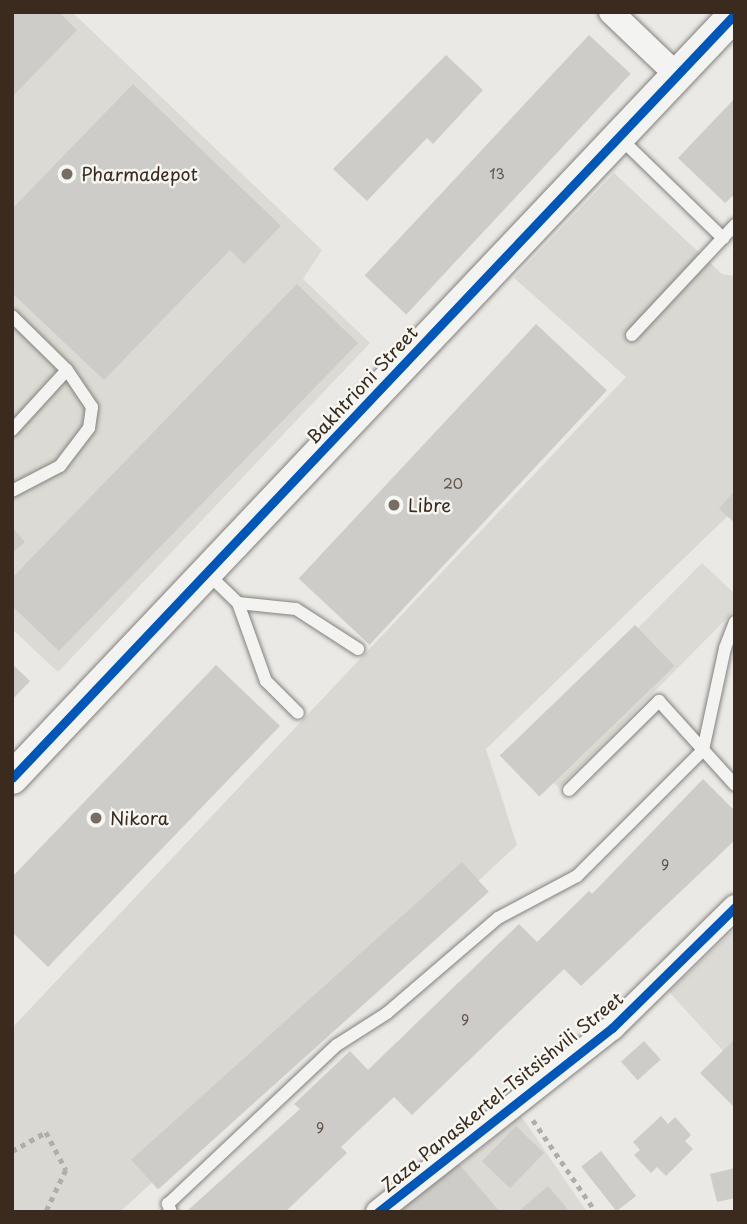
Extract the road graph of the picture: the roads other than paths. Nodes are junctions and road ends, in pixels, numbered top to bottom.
1 (611, 12) edge
2 (735, 14) edge
3 (677, 75) junction
4 (619, 137) junction
5 (735, 225) edge
6 (723, 238) junction
7 (12, 316) edge
8 (23, 327) junction
9 (632, 335) dead end
10 (12, 337) edge
11 (67, 370) junction
12 (12, 430) edge
13 (12, 491) edge
14 (206, 573) junction
15 (238, 603) junction
16 (734, 627) edge
17 (358, 649) dead end
18 (298, 713) dead end
19 (703, 750) junction
20 (12, 778) edge
21 (735, 785) edge
22 (569, 790) dead end
23 (735, 907) edge
24 (171, 1212) edge
25 (378, 1212) edge

1 - 3 street
2 - 3 street, Bakhtrioni Street
3 - 4 street, Bakhtrioni Street
4 - 6 lane
4 - 14 street, Bakhtrioni Street
5 - 6 lane
6 - 9 lane
7 - 8 lane
8 - 10 lane
8 - 11 lane
11 - 12 lane
11 - 13 lane
14 - 15 lane
14 - 20 street, Bakhtrioni Street
15 - 17 lane
15 - 18 lane
16 - 19 lane
19 - 21 lane
19 - 22 lane
19 - 24 lane
23 - 25 street, Zaza Panaskertel-Tsitsishvili Street

